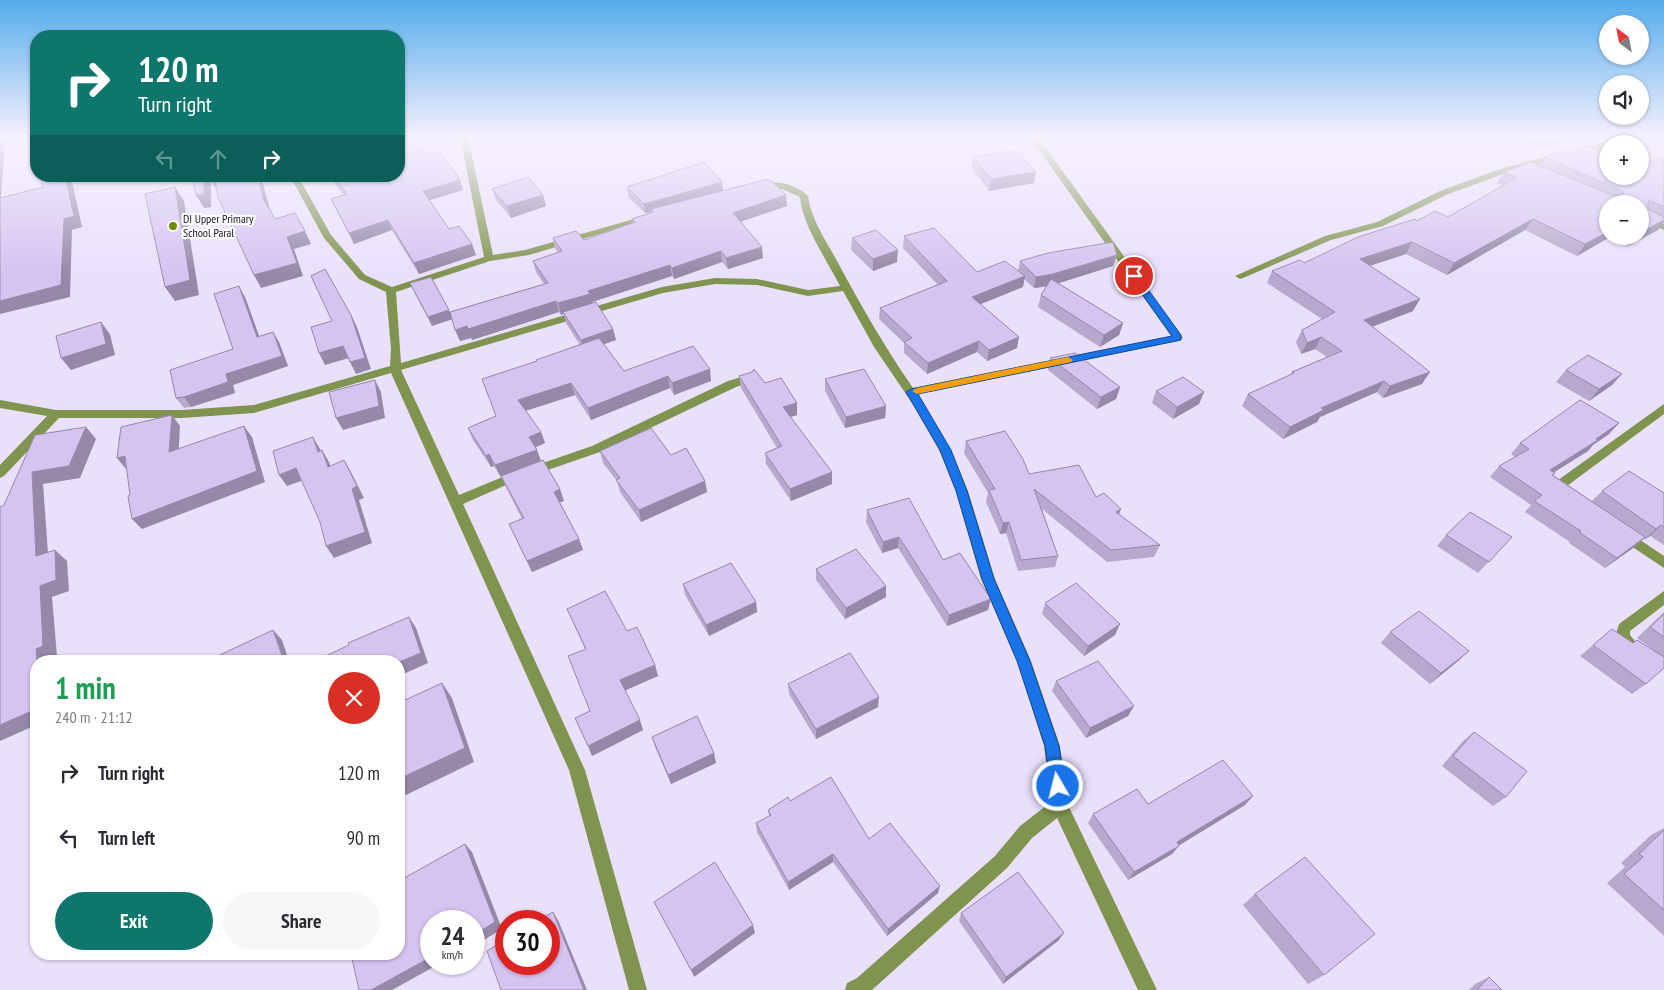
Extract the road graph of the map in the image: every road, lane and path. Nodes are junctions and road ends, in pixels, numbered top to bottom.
1 (298, 183) edge
2 (474, 183) edge
3 (1067, 183) edge
4 (1470, 183) edge
5 (749, 189) edge
6 (654, 216) edge
7 (1649, 220) edge
8 (1664, 226) edge
9 (489, 258) junction
10 (1240, 276) dead end
11 (846, 288) junction
12 (391, 290) junction
13 (395, 369) junction
14 (748, 379) edge
15 (911, 392) junction
16 (0, 404) edge
17 (1664, 408) edge
18 (56, 414) junction
19 (0, 473) edge
20 (1573, 497) edge
21 (455, 502) junction
22 (1611, 525) edge
23 (1664, 563) edge
24 (1664, 597) edge
25 (1648, 657) edge
26 (1060, 806) junction
27 (638, 990) edge
28 (854, 990) edge
29 (1148, 990) edge

1 - 12 street
2 - 9 street
3 - 15 street
4 - 10 street
5 - 11 street
6 - 9 street
7 - 8 street
9 - 12 street
11 - 13 street
11 - 15 street
12 - 13 street
13 - 18 street
13 - 21 street
14 - 21 street
15 - 26 street
16 - 18 street
17 - 20 street
18 - 19 street
21 - 27 street
22 - 23 street
24 - 25 street
26 - 28 street
26 - 29 street

